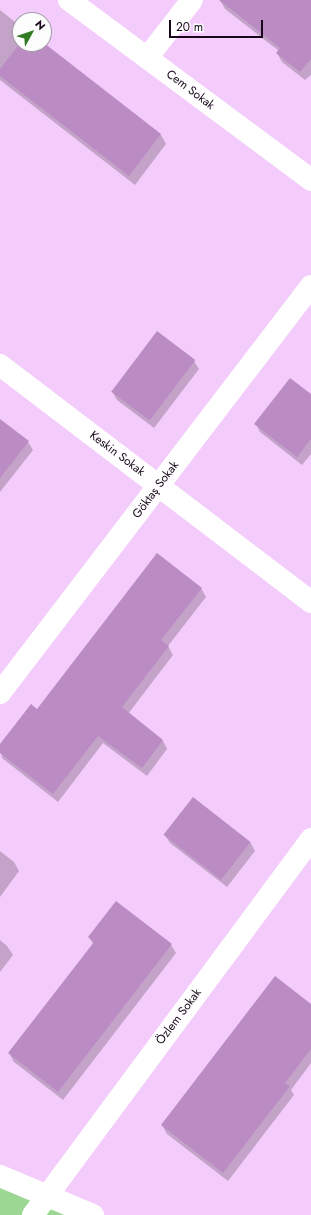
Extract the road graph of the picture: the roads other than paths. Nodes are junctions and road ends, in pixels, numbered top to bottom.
1 (69, 0) edge
2 (192, 0) edge
3 (147, 58) junction
4 (311, 180) edge
5 (311, 286) edge
6 (0, 366) edge
7 (159, 486) junction
8 (311, 602) edge
9 (0, 693) edge
10 (311, 839) edge
11 (0, 1176) edge
12 (47, 1195) junction
13 (33, 1215) edge
14 (93, 1215) edge

1 - 3 street, Cem Sokak
2 - 3 street
3 - 4 street, Cem Sokak
5 - 7 street, Göktaş Sokak
6 - 7 street, Keskin Sokak
7 - 8 street, Keskin Sokak
7 - 9 street, Göktaş Sokak
10 - 12 street, Özlem Sokak
11 - 12 street
12 - 13 street, Özlem Sokak
12 - 14 street

